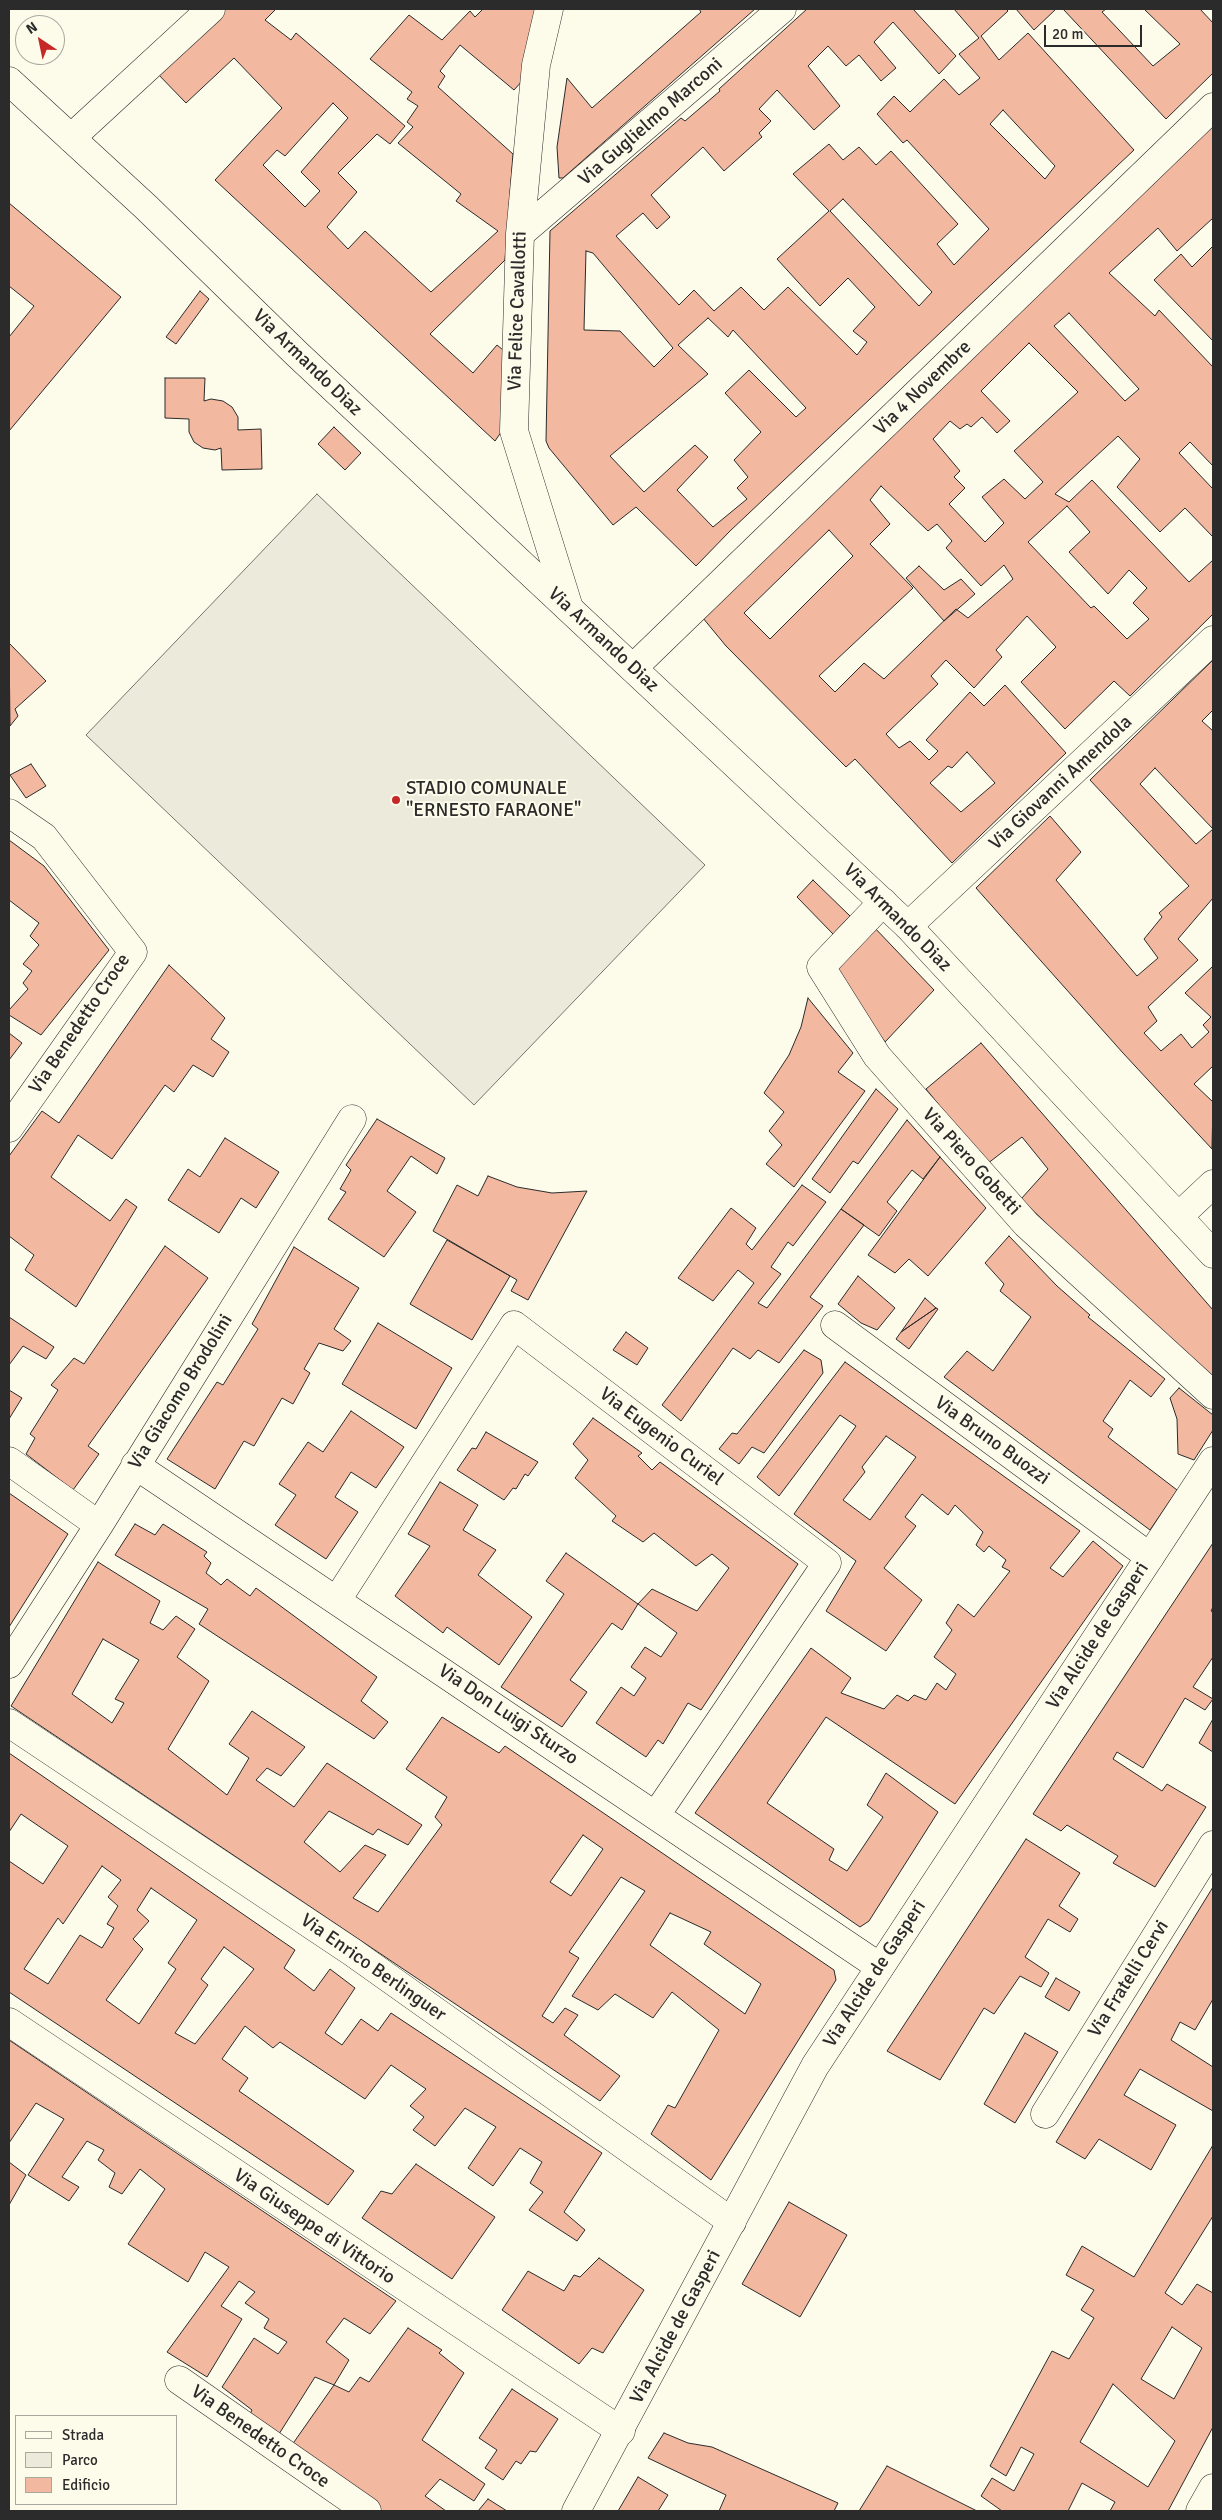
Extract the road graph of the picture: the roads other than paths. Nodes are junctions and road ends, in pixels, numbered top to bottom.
1 (210, 9) edge
2 (548, 9) edge
3 (782, 9) edge
4 (9, 81) edge
5 (1213, 107) edge
6 (71, 138) junction
7 (520, 234) junction
8 (568, 608) junction
9 (1213, 640) edge
10 (633, 668) junction
11 (9, 813) edge
12 (883, 902) junction
13 (908, 926) junction
14 (352, 1119) dead end
15 (9, 1128) edge
16 (1213, 1184) edge
17 (1179, 1216) junction
18 (1213, 1254) edge
19 (835, 1325) dead end
20 (1213, 1395) edge
21 (9, 1461) edge
22 (1213, 1461) edge
23 (135, 1465) junction
24 (99, 1524) junction
25 (1150, 1557) junction
26 (337, 1600) junction
27 (9, 1664) edge
28 (9, 1722) edge
29 (656, 1815) junction
30 (1213, 1845) edge
31 (880, 1967) junction
32 (9, 2022) edge
33 (1045, 2114) dead end
34 (732, 2222) junction
35 (179, 2380) dead end
36 (621, 2430) junction
37 (1213, 2488) edge
38 (367, 2511) edge
39 (576, 2511) edge
40 (1200, 2511) edge

1 - 6 street
2 - 7 street, Via Felice Cavallotti
3 - 7 street, Via Guglielmo Marconi
4 - 6 street, Via Armando Diaz
5 - 10 street, Via 4 Novembre
6 - 8 street, Via Armando Diaz
7 - 8 street, Via Felice Cavallotti
8 - 10 street, Via Armando Diaz
9 - 13 street, Via Giovanni Amendola
10 - 12 street, Via Armando Diaz
11 - 15 street, Via Benedetto Croce
12 - 13 street, Via Armando Diaz
12 - 20 street, Via Piero Gobetti
13 - 17 street, Via Armando Diaz
14 - 23 street, Via Giacomo Brodolini
16 - 17 street
17 - 18 street, Via Armando Diaz
19 - 25 street, Via Bruno Buozzi
21 - 24 street
22 - 25 street, Via Alcide de Gasperi
23 - 24 street, Via Giacomo Brodolini
23 - 26 street, Via Don Luigi Sturzo
24 - 27 street, Via Giacomo Brodolini
25 - 31 street, Via Alcide de Gasperi
26 - 29 street, Via Don Luigi Sturzo
26 - 29 street, Via Eugenio Curiel
28 - 34 street, Via Enrico Berlinguer
29 - 31 street, Via Don Luigi Sturzo
30 - 33 street, Via Fratelli Cervi
31 - 34 street, Via Alcide de Gasperi
32 - 36 street, Via Giuseppe di Vittorio
34 - 36 street, Via Alcide de Gasperi
35 - 38 street, Via Benedetto Croce
36 - 39 street, Via Alcide de Gasperi
37 - 40 street

